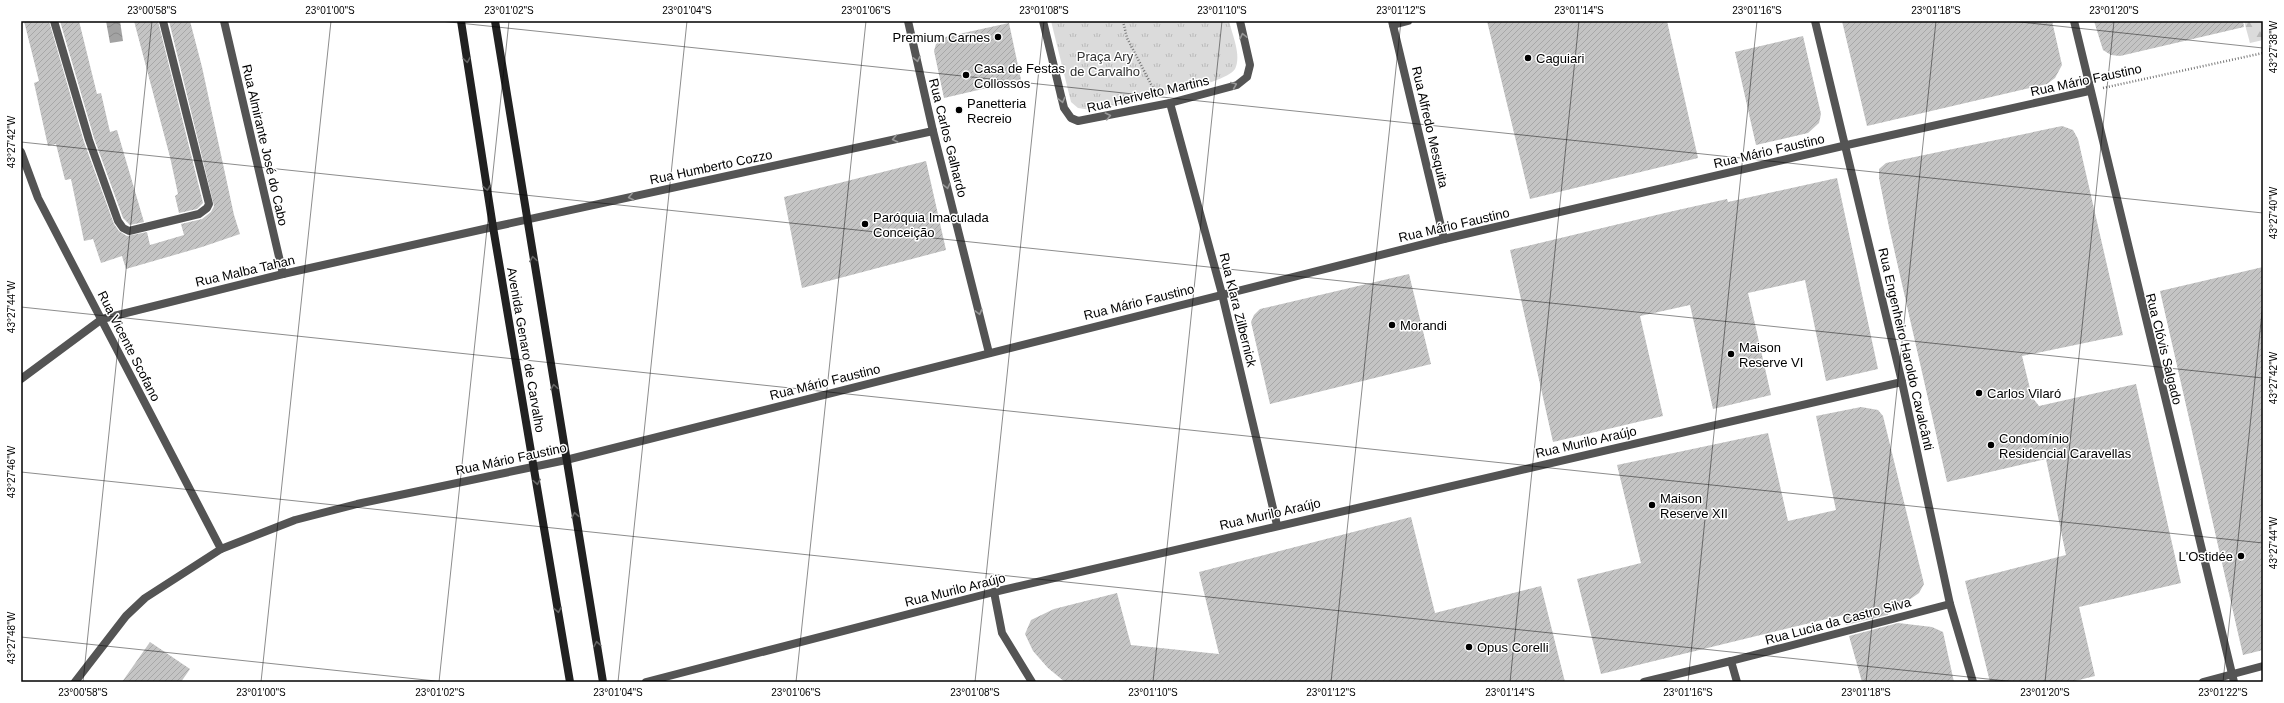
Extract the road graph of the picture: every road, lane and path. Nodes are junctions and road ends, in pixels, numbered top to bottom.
1 (54, 21) edge
2 (163, 21) edge
3 (224, 21) edge
4 (461, 21) edge
5 (495, 21) edge
6 (908, 21) edge
7 (1043, 21) edge
8 (1123, 21) edge
9 (1240, 21) edge
10 (1408, 21) edge
11 (1815, 21) edge
12 (2074, 21) edge
13 (1393, 23) edge
14 (2263, 53) edge
15 (2089, 92) junction
16 (1166, 104) junction
17 (933, 131) junction
18 (1846, 145) junction
19 (21, 152) edge
20 (526, 219) junction
21 (493, 227) junction
22 (1444, 240) junction
23 (283, 274) junction
24 (1222, 294) junction
25 (102, 319) junction
26 (989, 353) junction
27 (21, 380) edge
28 (1902, 382) junction
29 (566, 460) junction
30 (534, 468) junction
31 (1277, 525) junction
32 (221, 549) junction
33 (994, 592) junction
34 (1950, 604) junction
35 (1731, 661) junction
36 (2263, 666) edge
37 (2233, 678) edge
38 (75, 682) edge
39 (570, 682) edge
40 (603, 682) edge
41 (646, 682) edge
42 (1032, 682) edge
43 (1644, 682) edge
44 (1737, 682) edge
45 (1973, 682) edge
46 (2203, 682) edge

1 - 2 street
3 - 23 street, Rua Almirante José do Cabo
4 -> 21 street, Avenida Genaro de Carvalho
5 - 20 street, Avenida Genaro de Carvalho
6 -> 17 street, Rua Carlos Galhardo
7 -> 16 street, Rua Herivelto Martins
8 - 16 path
16 -> 9 street, Rua Herivelto Martins
10 - 13 street
11 - 18 street, Rua Engenheiro Haroldo Cavalcânti
12 - 15 street, Rua Clóvis Salgado
13 - 22 street, Rua Alfredo Mesquita
14 - 15 path, Rua Mário Faustino
15 - 18 street, Rua Mário Faustino
15 - 37 street, Rua Clóvis Salgado
16 - 24 street, Rua Klara Zilbernick
17 -> 20 street, Rua Humberto Cozzo
17 -> 26 street, Rua Carlos Galhardo
18 - 22 street, Rua Mário Faustino
18 - 28 street, Rua Engenheiro Haroldo Cavalcânti
19 - 25 street, Rua Vicente Scofano
20 - 21 street, Rua Humberto Cozzo
29 -> 20 street, Avenida Genaro de Carvalho
21 - 23 street, Rua Malba Tahan
21 - 30 street, Avenida Genaro de Carvalho
22 - 24 street, Rua Mário Faustino
23 - 25 street, Rua Malba Tahan
24 - 26 street, Rua Mário Faustino
24 - 31 street, Rua Klara Zilbernick
25 - 27 street, Rua Malba Tahan
25 - 32 street, Rua Vicente Scofano
26 - 29 street, Rua Mário Faustino
28 - 31 street, Rua Murilo Araújo
28 - 34 street, Rua Engenheiro Haroldo Cavalcânti
29 - 30 street, Rua Mário Faustino
40 -> 29 street, Avenida Genaro de Carvalho
30 - 32 street, Rua Mário Faustino
30 -> 39 street, Avenida Genaro de Carvalho
31 - 33 street, Rua Murilo Araújo
32 - 38 street, Rua Mário Faustino
33 - 41 street, Rua Murilo Araújo
33 - 42 street
34 - 35 street, Rua Lucia da Castro Silva
34 - 45 street, Rua Engenheiro Haroldo Cavalcânti
35 - 43 street, Rua Lucia da Castro Silva
35 - 44 street
36 - 37 street
37 - 46 street

